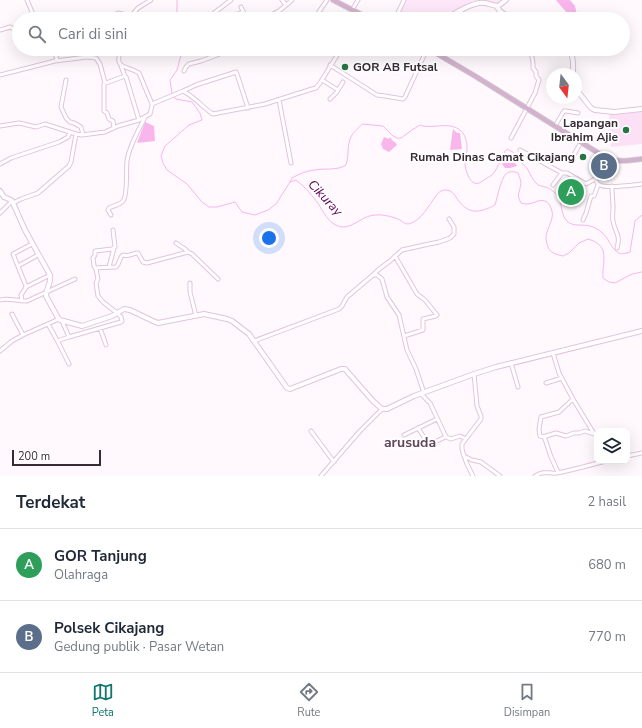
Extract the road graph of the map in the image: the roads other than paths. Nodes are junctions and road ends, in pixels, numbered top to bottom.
1 (27, 0) edge
2 (151, 0) edge
3 (231, 0) edge
4 (282, 0) edge
5 (292, 0) edge
6 (326, 0) edge
7 (333, 0) edge
8 (358, 0) edge
9 (404, 0) edge
10 (506, 0) edge
11 (286, 5) junction
12 (496, 6) junction
13 (241, 7) dead end
14 (352, 10) joint
15 (31, 12) edge
16 (134, 12) edge
17 (215, 12) edge
18 (243, 12) edge
19 (277, 12) edge
20 (318, 12) edge
21 (398, 12) edge
22 (458, 12) edge
23 (501, 12) edge
24 (12, 27) edge
25 (0, 30) edge
26 (56, 56) edge
27 (118, 56) edge
28 (214, 56) edge
29 (336, 56) edge
30 (425, 56) edge
31 (440, 56) edge
32 (531, 56) edge
33 (572, 56) edge
34 (55, 61) junction
35 (330, 65) junction
36 (121, 66) junction
37 (574, 68) edge
38 (184, 71) dead end
39 (0, 75) edge
40 (125, 76) junction
41 (66, 80) dead end
42 (322, 80) junction
43 (343, 82) dead end
44 (105, 83) junction
45 (338, 90) junction
46 (183, 91) junction
47 (582, 97) edge
48 (330, 99) dead end
49 (279, 100) junction
50 (152, 104) junction
51 (248, 108) junction
52 (527, 108) junction
53 (642, 109) edge
54 (578, 113) dead end
55 (146, 117) junction
56 (139, 120) junction
57 (0, 126) edge
58 (555, 126) junction
59 (114, 128) junction
60 (70, 132) junction
61 (76, 134) junction
62 (83, 135) junction
63 (511, 138) dead end
64 (581, 142) junction
65 (520, 150) dead end
66 (603, 156) junction
67 (642, 159) edge
68 (571, 160) dead end
69 (291, 163) dead end
70 (0, 164) edge
71 (562, 173) junction
72 (596, 179) junction
73 (642, 184) edge
74 (553, 185) dead end
75 (598, 185) junction
76 (612, 186) junction
77 (0, 191) edge
78 (12, 202) junction
79 (0, 213) edge
80 (111, 215) dead end
81 (449, 219) dead end
82 (583, 220) dead end
83 (113, 230) dead end
84 (176, 243) dead end
85 (32, 244) junction
86 (114, 248) junction
87 (617, 248) dead end
88 (188, 252) junction
89 (38, 255) junction
90 (395, 256) junction
91 (18, 266) junction
92 (109, 267) junction
93 (95, 268) junction
94 (50, 275) junction
95 (373, 275) junction
96 (75, 279) dead end
97 (218, 279) dead end
98 (190, 283) dead end
99 (26, 287) junction
100 (46, 293) junction
101 (0, 300) edge
102 (22, 301) junction
103 (118, 313) junction
104 (12, 314) dead end
105 (196, 316) junction
106 (60, 320) junction
107 (48, 324) junction
108 (100, 328) junction
109 (642, 331) edge
110 (23, 335) junction
111 (404, 336) junction
112 (69, 337) junction
113 (254, 341) junction
114 (58, 342) junction
115 (106, 345) dead end
116 (0, 351) edge
117 (554, 353) junction
118 (511, 363) junction
119 (69, 364) dead end
120 (474, 374) junction
121 (562, 378) junction
122 (546, 383) dead end
123 (518, 387) dead end
124 (422, 393) junction
125 (573, 399) junction
126 (382, 409) junction
127 (437, 419) junction
128 (418, 428) junction
129 (310, 431) dead end
130 (594, 433) edge
131 (594, 435) edge
132 (404, 436) dead end
133 (544, 436) junction
134 (445, 437) junction
135 (466, 439) junction
136 (642, 453) edge
137 (630, 455) edge
138 (464, 456) junction
139 (334, 462) junction
140 (594, 464) edge
141 (558, 472) junction
142 (321, 476) edge
143 (473, 476) edge
144 (500, 476) edge
145 (536, 476) edge

1 - 15 street
2 - 16 street
3 - 17 street
4 - 11 street
5 - 11 street
6 - 20 street
7 - 14 main road
8 - 14 street
9 - 21 street
10 - 12 street
11 - 19 street
12 - 22 street
12 - 23 street
13 - 18 street
24 - 25 street
26 - 34 street
27 - 36 street
28 - 38 street
29 - 35 street
30 - 35 street
31 - 52 main road
32 - 52 street
33 - 37 street
34 - 39 street
34 - 44 street
35 - 42 street
36 - 40 street
36 - 50 street
40 - 44 street
40 - 56 street
41 - 62 street
42 - 45 street
42 - 49 street
43 - 45 street
44 - 59 street
45 - 48 street
46 - 50 street
46 - 51 street
46 - 51 street
47 - 53 street
49 - 51 street
49 - 69 street
50 - 55 street
52 - 58 main road
52 - 63 street
54 - 58 street
55 - 56 street
55 - 80 street
56 - 59 street
57 - 60 street
58 - 64 main road
59 - 62 street
60 - 61 street
60 - 70 street
61 - 62 street
61 - 78 street
64 - 66 main road
64 - 68 street
65 - 71 street
66 - 67 main road
66 - 72 street
71 - 72 street
71 - 74 street
72 - 75 street
73 - 76 street
75 - 76 street
75 - 82 street
76 - 87 street
77 - 78 street
78 - 79 street
78 - 85 street
81 - 90 street
83 - 86 street
84 - 88 street
85 - 89 street
85 - 91 street
86 - 92 street
86 - 93 street
88 - 92 street
88 - 97 street
89 - 91 street
89 - 94 street
90 - 95 street
90 - 111 street
91 - 99 street
92 - 93 street
93 - 103 street
94 - 99 street
94 - 100 street
95 - 111 street
95 - 113 street
96 - 100 street
98 - 105 street
99 - 102 street
100 - 102 street
100 - 106 street
101 - 102 street
103 - 105 street
103 - 106 street
103 - 108 street
104 - 110 street
105 - 113 street
106 - 107 street
106 - 112 street
107 - 110 street
107 - 114 street
108 - 112 street
108 - 115 street
109 - 117 street
110 - 116 street
111 - 124 street
112 - 114 street
113 - 126 street
114 - 119 street
117 - 118 street
117 - 121 street
118 - 120 street
118 - 123 street
120 - 124 street
120 - 135 street
121 - 122 street
121 - 125 street
124 - 126 street
124 - 127 street
125 - 130 street
125 - 133 street
126 - 139 street
127 - 128 street
127 - 134 street
128 - 132 street
128 - 134 street
129 - 139 street
131 - 133 street
133 - 141 street
134 - 135 street
135 - 138 street
136 - 137 street
138 - 143 street
138 - 144 street
139 - 142 street
140 - 141 street
141 - 145 street

